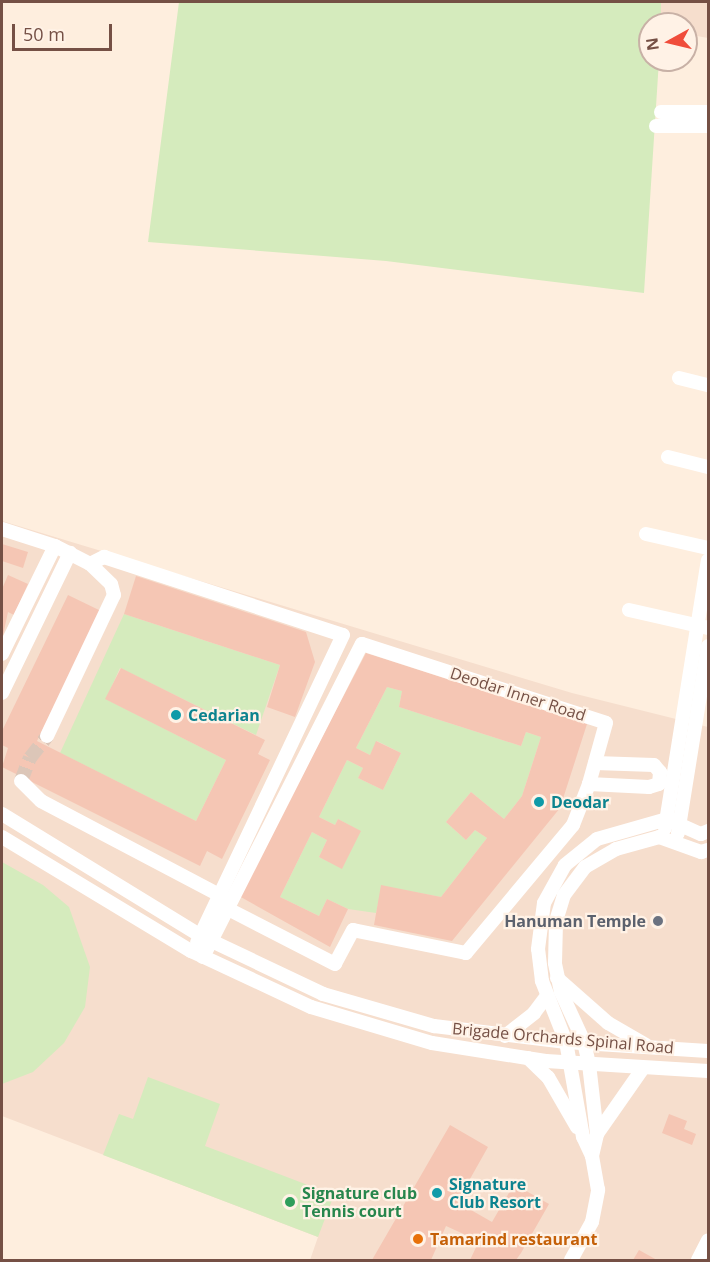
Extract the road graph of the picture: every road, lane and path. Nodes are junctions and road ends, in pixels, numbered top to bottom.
1 (661, 112) dead end
2 (708, 112) edge
3 (656, 126) dead end
4 (708, 126) edge
5 (679, 378) dead end
6 (708, 385) edge
7 (668, 457) dead end
8 (708, 467) edge
9 (2, 529) edge
10 (646, 534) dead end
11 (55, 546) junction
12 (708, 548) edge
13 (70, 553) junction
14 (708, 560) edge
15 (90, 564) junction
16 (629, 610) dead end
17 (703, 627) edge
18 (708, 646) edge
19 (2, 654) edge
20 (2, 693) edge
21 (47, 736) tunnel mouth
22 (595, 763) junction
23 (21, 781) dead end
24 (589, 784) junction
25 (2, 814) edge
26 (673, 822) junction
27 (708, 831) edge
28 (2, 837) edge
29 (669, 841) junction
30 (708, 850) edge
31 (220, 896) junction
32 (228, 909) junction
33 (207, 939) junction
34 (197, 954) junction
35 (557, 978) junction
36 (546, 997) junction
37 (505, 1036) junction
38 (566, 1042) junction
39 (584, 1042) junction
40 (648, 1046) junction
41 (708, 1051) edge
42 (528, 1058) junction
43 (570, 1063) junction
44 (588, 1064) junction
45 (643, 1068) junction
46 (708, 1071) edge
47 (590, 1136) junction
48 (708, 1240) edge
49 (571, 1260) edge
50 (698, 1260) edge

1 - 2 street
3 - 4 street
5 - 6 street
7 - 8 street
9 - 11 street
10 - 12 street
11 - 13 street
11 - 19 street
13 - 15 street
13 - 20 street
14 - 17 street
15 - 21 street
15 - 31 street
16 - 17 street
17 - 26 street
18 - 26 street
22 - 24 street, Deodar Inner Road
22 - 24 street
22 - 32 street, Deodar Inner Road
23 - 31 street
24 - 32 street, Deodar Inner Road
25 - 33 street, Brigade Orchards Spinal Road
26 - 27 street
26 - 29 street
26 - 36 street
28 - 34 street, Brigade Orchards Spinal Road
29 - 30 street
29 - 35 street
31 - 33 street
32 - 33 street
33 - 34 street
33 - 37 street, Brigade Orchards Spinal Road
34 - 42 street, Brigade Orchards Spinal Road
35 - 39 street
35 - 40 street
36 - 37 street
36 - 38 street
37 - 38 street, Brigade Orchards Spinal Road
38 - 39 street, Brigade Orchards Spinal Road
38 - 43 street
39 - 40 street, Brigade Orchards Spinal Road
39 - 44 street
40 - 41 street, Brigade Orchards Spinal Road
42 - 43 street, Brigade Orchards Spinal Road
42 - 47 street
43 - 44 street, Brigade Orchards Spinal Road
43 - 47 street
44 - 45 street, Brigade Orchards Spinal Road
44 - 47 street
45 - 46 street, Brigade Orchards Spinal Road
45 - 47 street
47 - 49 street
48 - 50 street

